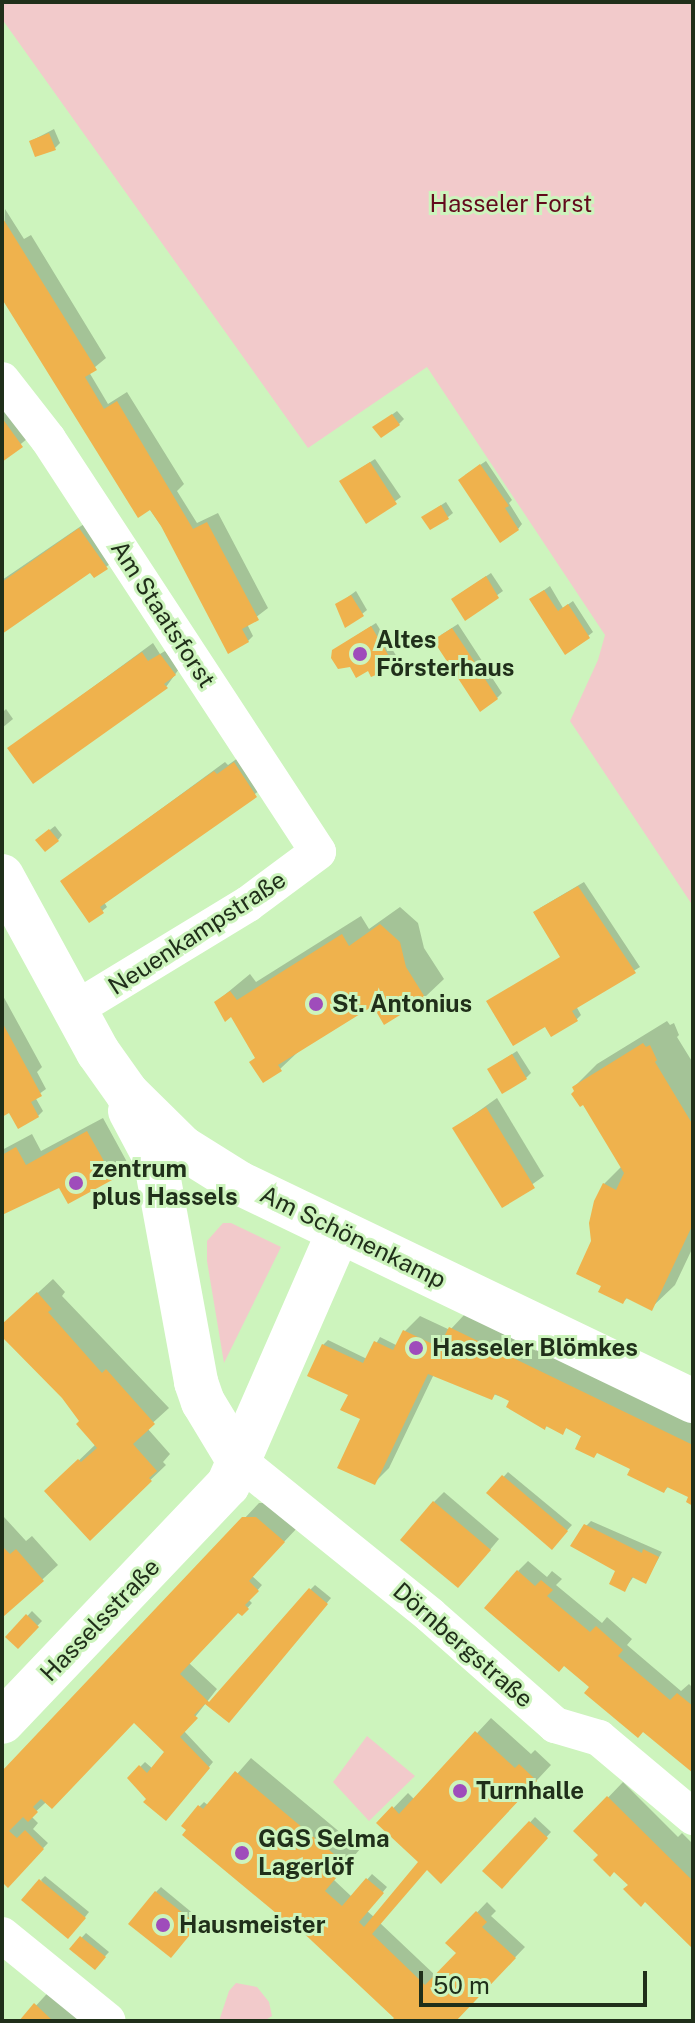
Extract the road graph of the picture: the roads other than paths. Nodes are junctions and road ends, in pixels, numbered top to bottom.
1 (2, 380) edge
2 (318, 852) joint
3 (2, 876) edge
4 (74, 1010) junction
5 (127, 1093) junction
6 (239, 1183) junction
7 (339, 1231) junction
8 (167, 1235) junction
9 (693, 1401) edge
10 (203, 1402) junction
11 (258, 1412) junction
12 (238, 1460) junction
13 (199, 1518) junction
14 (2, 1722) edge
15 (693, 1817) edge
16 (2, 1935) edge
17 (108, 2021) edge

1 - 2 street, Am Staatsforst
2 - 4 street, Neuenkampstraße
3 - 4 street, Am Schönenkamp
4 - 5 street, Am Schönenkamp
5 - 6 street, Am Schönenkamp
5 - 8 street
6 - 7 street, Am Schönenkamp
6 - 8 street
7 - 9 street, Am Schönenkamp
7 - 11 street, Hasselsstraße
8 - 10 street
10 - 11 street
10 - 12 street
10 - 13 street
11 - 12 street, Hasselsstraße
12 - 13 street, Hasselsstraße
12 - 15 street, Dörnbergstraße
13 - 14 street, Hasselsstraße
16 - 17 street

